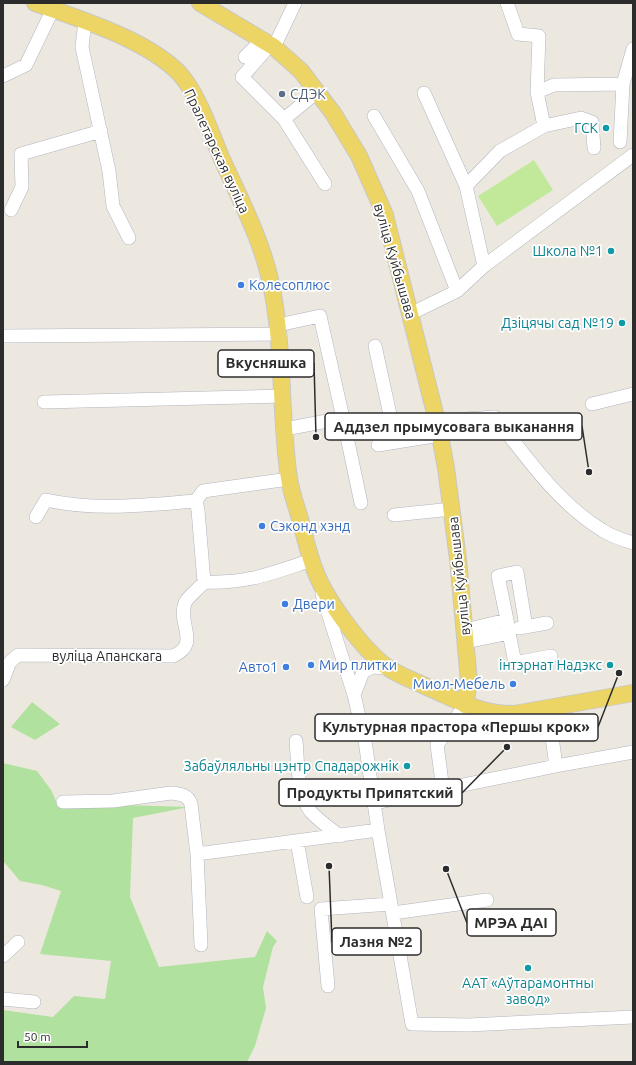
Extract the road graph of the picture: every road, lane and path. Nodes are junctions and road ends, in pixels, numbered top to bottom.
1 (35, 3) edge
2 (200, 3) edge
3 (295, 3) edge
4 (507, 3) edge
5 (53, 10) junction
6 (85, 21) junction
7 (269, 44) junction
8 (633, 49) edge
9 (245, 57) dead end
10 (3, 76) edge
11 (623, 84) junction
12 (317, 92) junction
13 (537, 92) junction
14 (424, 93) dead end
15 (374, 116) dead end
16 (284, 119) junction
17 (544, 126) junction
18 (101, 131) junction
19 (620, 142) dead end
20 (594, 148) dead end
21 (633, 155) edge
22 (325, 184) dead end
23 (466, 186) junction
24 (11, 210) dead end
25 (129, 238) dead end
26 (484, 266) junction
27 (457, 291) junction
28 (410, 314) junction
29 (279, 330) junction
30 (3, 336) edge
31 (375, 346) dead end
32 (633, 394) edge
33 (283, 396) junction
34 (44, 402) dead end
35 (592, 404) dead end
36 (343, 418) junction
37 (285, 429) junction
38 (439, 430) junction
39 (396, 442) junction
40 (378, 445) dead end
41 (289, 479) junction
42 (196, 501) junction
43 (361, 504) dead end
44 (452, 509) junction
45 (394, 515) dead end
46 (36, 517) dead end
47 (633, 544) edge
48 (314, 568) junction
49 (204, 582) junction
50 (547, 623) dead end
51 (508, 627) junction
52 (526, 627) junction
53 (465, 636) junction
54 (551, 656) dead end
55 (388, 668) junction
56 (3, 680) edge
57 (633, 693) edge
58 (354, 695) junction
59 (465, 704) junction
60 (548, 708) junction
61 (296, 740) dead end
62 (633, 752) edge
63 (556, 766) junction
64 (444, 790) junction
65 (63, 802) dead end
66 (375, 803) junction
67 (378, 830) junction
68 (340, 836) junction
69 (297, 842) junction
70 (196, 854) junction
71 (307, 897) dead end
72 (487, 900) dead end
73 (392, 909) junction
74 (18, 942) dead end
75 (201, 945) dead end
76 (3, 956) edge
77 (328, 986) dead end
78 (3, 999) edge
79 (34, 1002) dead end
80 (633, 1017) edge

1 - 5 main road, Пралетарская вуліца
2 - 7 main road, вуліца Куйбышава
3 - 7 street
4 - 13 street
5 - 6 main road, Пралетарская вуліца
5 - 10 street
6 - 18 street
6 - 29 main road, Пралетарская вуліца
7 - 9 street
7 - 12 main road, вуліца Куйбышава
7 - 16 street
8 - 11 street
11 - 13 street
11 - 19 street
12 - 16 street
12 - 28 main road, вуліца Куйбышава
13 - 17 street
14 - 23 street
15 - 27 street
16 - 22 street
17 - 20 street
17 - 23 street
18 - 24 street
18 - 25 street
21 - 26 street
23 - 26 street
26 - 27 street
27 - 28 street
28 - 38 main road, вуліца Куйбышава
29 - 30 street
29 - 33 main road, Пралетарская вуліца
29 - 36 street
31 - 39 street
32 - 35 street
33 - 34 street
33 - 37 main road, Пралетарская вуліца
36 - 37 street
36 - 43 street
37 - 41 main road, Пралетарская вуліца
38 - 39 street
38 - 44 main road, вуліца Куйбышава
38 - 47 street
39 - 40 street
41 - 42 street
41 - 48 main road, Пралетарская вуліца
42 - 46 street
42 - 49 street
44 - 45 street
44 - 53 main road, вуліца Куйбышава
48 - 49 street
48 - 55 main road, Пралетарская вуліца
48 - 58 street
49 - 56 street, вуліца Апанскага
50 - 52 street
51 - 52 street
51 - 52 street
51 - 53 street
51 - 54 street
53 - 59 main road, вуліца Куйбышава
55 - 58 street
55 - 59 main road, Пралетарская вуліца
57 - 60 main road, Пралетарская вуліца
58 - 66 street
59 - 60 main road, Пралетарская вуліца
59 - 64 street
60 - 63 street
61 - 68 street
62 - 63 street
63 - 64 street
64 - 66 street
65 - 70 street
66 - 67 street
67 - 68 street
67 - 73 street
68 - 69 street
69 - 70 street
69 - 71 street
70 - 75 street
72 - 73 street
73 - 77 street
73 - 80 street
74 - 76 street
78 - 79 street

